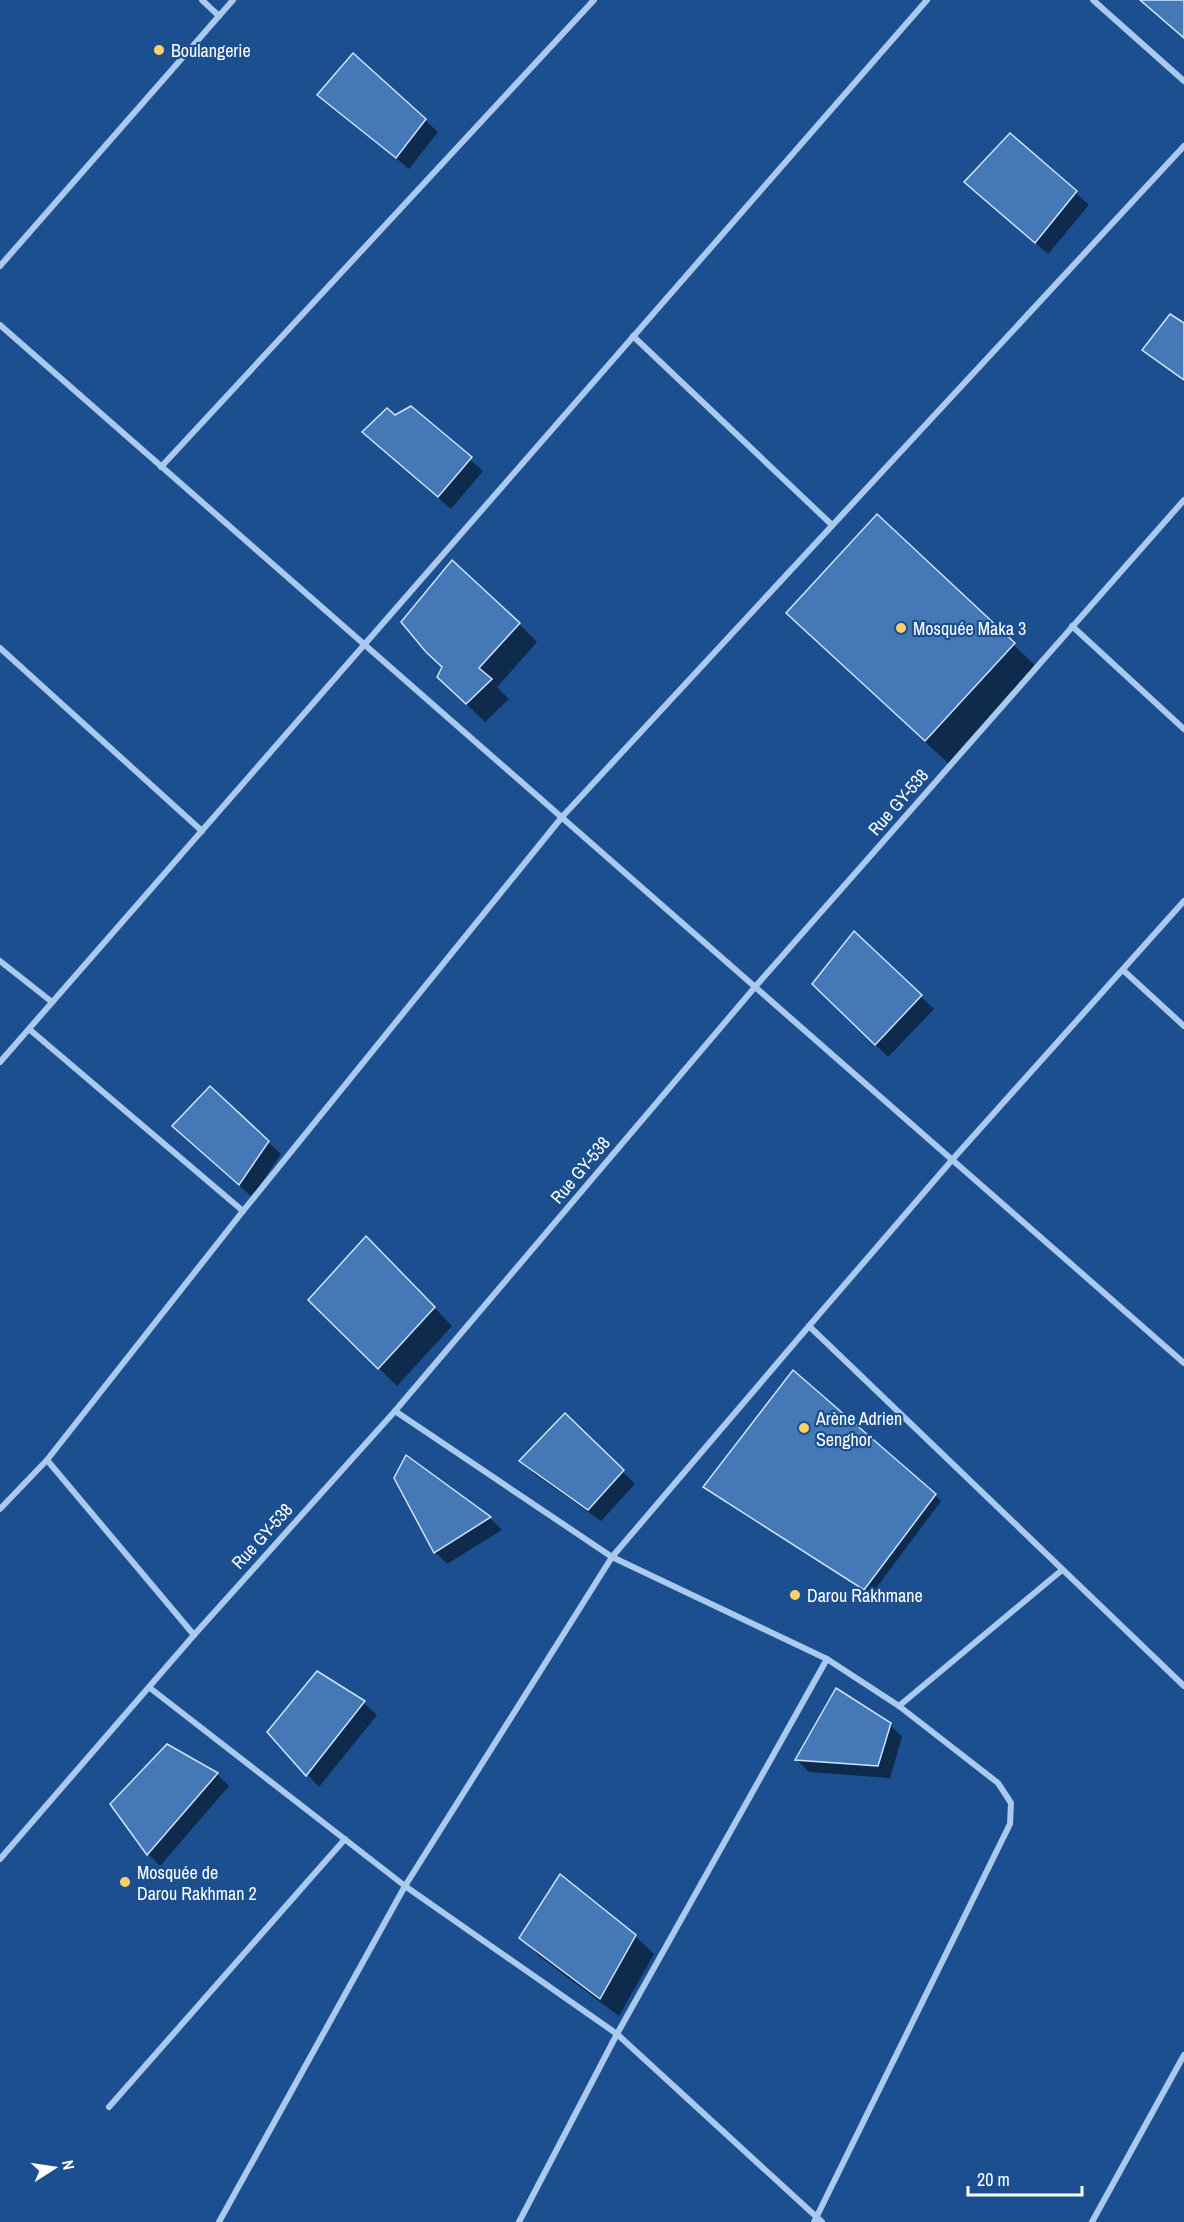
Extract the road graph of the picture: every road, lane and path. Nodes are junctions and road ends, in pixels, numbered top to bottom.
1 (202, 0) edge
2 (233, 0) edge
3 (594, 0) edge
4 (927, 0) edge
5 (1093, 0) edge
6 (219, 16) junction
7 (1184, 81) edge
8 (1184, 146) edge
9 (0, 266) edge
10 (0, 326) edge
11 (633, 336) junction
12 (161, 467) junction
13 (1184, 500) edge
14 (832, 525) junction
15 (1072, 627) junction
16 (364, 645) junction
17 (0, 648) edge
18 (1184, 729) edge
19 (561, 817) junction
20 (201, 831) junction
21 (1184, 901) edge
22 (0, 961) edge
23 (1124, 971) junction
24 (755, 987) junction
25 (52, 1002) junction
26 (1184, 1026) edge
27 (29, 1029) junction
28 (0, 1062) edge
29 (952, 1160) junction
30 (243, 1211) junction
31 (809, 1326) junction
32 (1184, 1363) edge
33 (395, 1411) junction
34 (47, 1460) junction
35 (0, 1509) edge
36 (612, 1557) junction
37 (1062, 1570) junction
38 (194, 1635) junction
39 (827, 1659) junction
40 (1184, 1686) edge
41 (150, 1688) junction
42 (899, 1706) junction
43 (345, 1839) junction
44 (0, 1859) edge
45 (405, 1886) junction
46 (617, 2034) junction
47 (1184, 2055) edge
48 (109, 2107) dead end
49 (818, 2220) edge
50 (219, 2222) edge
51 (519, 2222) edge
52 (1092, 2222) edge

1 - 6 street
2 - 6 street
3 - 12 street
4 - 11 street
5 - 7 street
6 - 9 street
8 - 14 street
10 - 12 street
11 - 14 street
11 - 16 street
12 - 16 street
13 - 15 street, Rue GY-538
14 - 19 street
15 - 18 street
15 - 24 street, Rue GY-538
16 - 19 street
16 - 20 street
17 - 20 street
19 - 24 street
19 - 30 street
20 - 25 street
21 - 23 street
22 - 25 street
23 - 26 street
23 - 29 street
24 - 29 street
24 - 33 street, Rue GY-538
25 - 27 street
27 - 28 street
27 - 30 street
29 - 31 street
29 - 32 street
30 - 34 street
31 - 36 street
31 - 37 street
33 - 36 street
33 - 38 street, Rue GY-538
34 - 35 street
34 - 38 street
36 - 39 street
36 - 45 street
37 - 40 street
37 - 42 street
38 - 41 street, Rue GY-538
39 - 42 street
39 - 46 street
41 - 43 street
41 - 44 street, Rue GY-538
42 - 49 street
43 - 45 street
43 - 48 street
45 - 46 street
45 - 50 street
46 - 49 street
46 - 51 street
47 - 52 street

